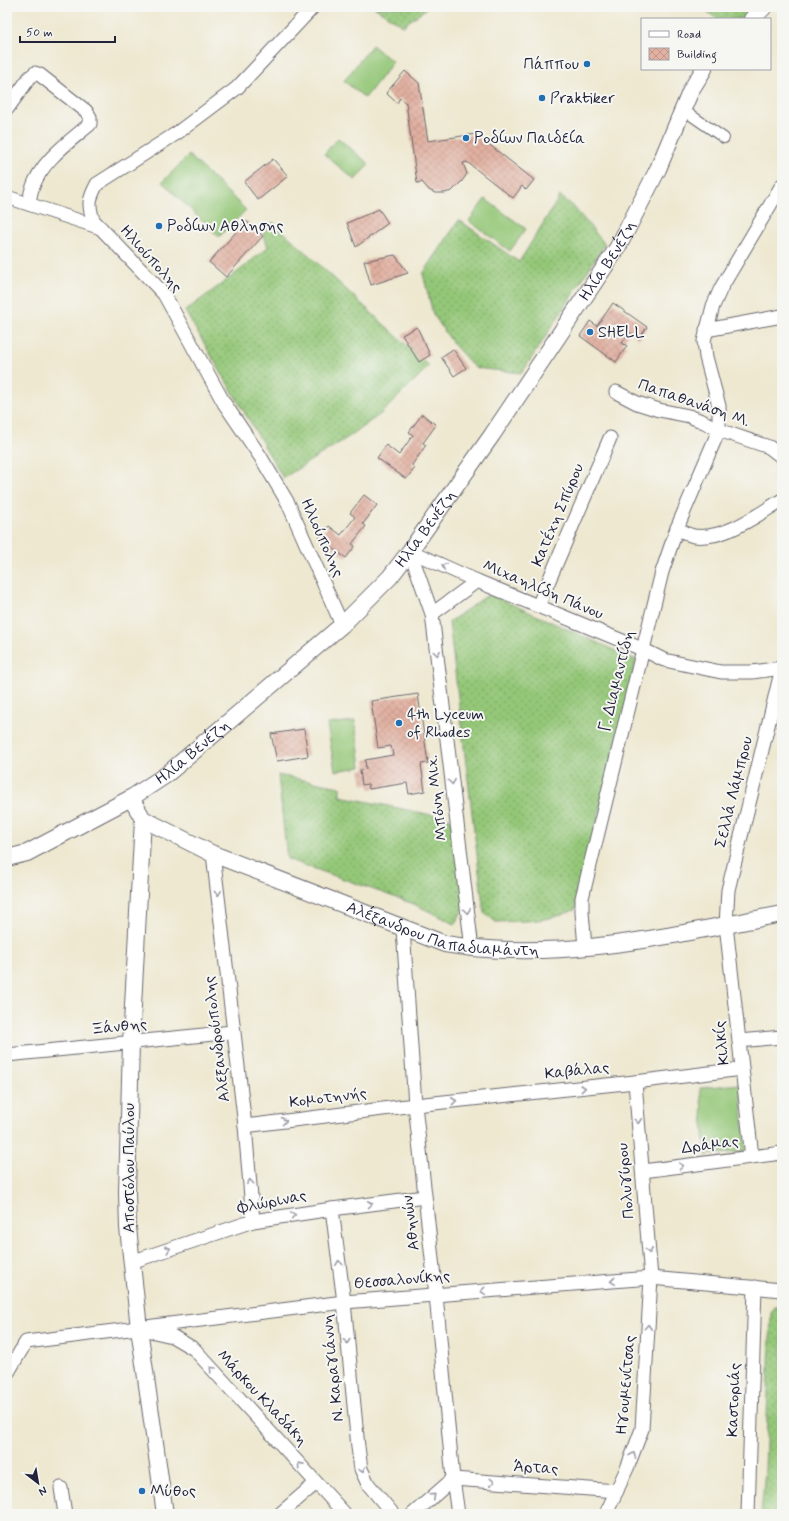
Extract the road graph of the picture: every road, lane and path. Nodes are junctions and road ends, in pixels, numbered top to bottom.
1 (313, 7) edge
2 (764, 7) edge
3 (753, 18) edge
4 (703, 70) edge
5 (7, 109) edge
6 (682, 109) junction
7 (724, 138) dead end
8 (782, 185) edge
9 (7, 197) edge
10 (29, 204) junction
11 (101, 228) junction
12 (782, 316) edge
13 (706, 330) junction
14 (616, 392) dead end
15 (719, 430) junction
16 (610, 438) dead end
17 (782, 457) edge
18 (782, 500) edge
19 (677, 528) junction
20 (410, 551) junction
21 (477, 581) junction
22 (538, 606) junction
23 (432, 614) junction
24 (342, 625) junction
25 (642, 649) junction
26 (782, 668) edge
27 (131, 798) junction
28 (143, 819) junction
29 (213, 854) junction
30 (7, 857) edge
31 (782, 914) edge
32 (726, 924) junction
33 (403, 928) junction
34 (585, 947) junction
35 (472, 949) junction
36 (233, 1032) junction
37 (782, 1037) edge
38 (739, 1041) junction
39 (131, 1043) junction
40 (7, 1055) edge
41 (742, 1069) junction
42 (635, 1082) junction
43 (415, 1105) junction
44 (245, 1126) junction
45 (782, 1153) edge
46 (752, 1157) junction
47 (642, 1171) junction
48 (425, 1197) junction
49 (332, 1209) junction
50 (253, 1221) junction
51 (131, 1262) junction
52 (652, 1278) junction
53 (755, 1287) junction
54 (782, 1290) edge
55 (436, 1295) junction
56 (344, 1302) junction
57 (139, 1328) junction
58 (7, 1374) edge
59 (453, 1479) junction
60 (316, 1484) junction
61 (61, 1488) dead end
62 (617, 1491) junction
63 (65, 1514) edge
64 (165, 1514) edge
65 (280, 1514) edge
66 (345, 1514) edge
67 (393, 1514) edge
68 (413, 1514) edge
69 (458, 1514) edge
70 (606, 1514) edge
71 (748, 1514) edge

1 - 11 street, Ηλιούπολης
2 - 3 street
4 - 6 street, Ηλία Βενέζη
5 - 10 street
6 - 7 street
6 - 20 street, Ηλία Βενέζη
8 - 13 street
9 - 10 street
10 - 11 street
11 - 24 street, Ηλιούπολης
12 - 13 street
13 - 15 street
14 - 15 street, Παπαθανάση Μ.
15 - 17 street, Παπαθανάση Μ.
15 - 19 street, Γ. Διαμαντίδη
16 - 22 street, Κατέχη Σπύρου
18 - 19 street
19 - 25 street, Γ. Διαμαντίδη
21 -> 20 street, Μιχαηλίδη Πάνου
20 - 23 street, Μπόνη Μιχ.
20 - 24 street, Ηλία Βενέζη
21 - 22 street, Μιχαηλίδη Πάνου
21 - 23 street
22 - 25 street, Μιχαηλίδη Πάνου
23 -> 35 street, Μπόνη Μιχ.
24 - 27 street, Ηλία Βενέζη
25 - 26 street, Μιχαηλίδη Πάνου
25 - 34 street, Γ. Διαμαντίδη
26 - 32 street, Σελλά Λάμπρου
27 - 28 street
27 - 30 street, Ηλία Βενέζη
28 - 29 street, Αλέξανδρου Παπαδιαμάντη
28 - 39 street, Αποστόλου Παύλου
29 - 33 street, Αλέξανδρου Παπαδιαμάντη
29 -> 36 street, Αλεξανδρούπολης
31 - 32 street, Αλέξανδρου Παπαδιαμάντη
32 - 34 street, Αλέξανδρου Παπαδιαμάντη
32 - 38 street, Κιλκίς
33 - 35 street, Αλέξανδρου Παπαδιαμάντη
33 - 43 street, Αθηνών
34 - 35 street, Αλέξανδρου Παπαδιαμάντη
36 - 39 street, Ξάνθης
36 - 44 street, Αλεξανδρούπολης
37 - 38 street
38 - 41 street, Κιλκίς
39 - 40 street, Ξάνθης
39 - 51 street, Αποστόλου Παύλου
41 - 42 street, Καβάλας
41 - 46 street, Κιλκίς
43 -> 42 street, Καβάλας
42 -> 47 street, Πολυγύρου
44 -> 43 street, Κομοτηνής
43 - 48 street, Αθηνών
50 -> 44 street, Αλεξανδρούπολης
45 - 46 street, Δράμας
47 -> 46 street, Δράμας
47 -> 52 street, Πολυγύρου
49 -> 48 street, Φλώρινας
48 - 55 street, Αθηνών
50 -> 49 street, Φλώρινας
56 -> 49 street, Ν. Καραγιάννη
51 -> 50 street, Φλώρινας
51 - 57 street, Αποστόλου Παύλου
52 - 53 street, Θεσσαλονίκης
52 -> 55 street, Θεσσαλονίκης
62 -> 52 street, Ηγουμενίτσας
53 - 54 street, Θεσσαλονίκης
53 - 71 street, Καστοριάς
55 - 56 street, Θεσσαλονίκης
55 - 59 street, Αθηνών
56 - 57 street, Θεσσαλονίκης
56 -> 67 street, Ν. Καραγιάννη
57 - 58 street, Θεσσαλονίκης
60 -> 57 street, Μάρκου Κλαδάκη
57 - 64 street, Αποστόλου Παύλου
59 -> 62 street, Άρτας
68 -> 59 street
59 - 69 street, Αθηνών
60 - 65 street
60 - 66 street, Μάρκου Κλαδάκη
61 - 63 street
62 - 70 street, Ηγουμενίτσας

